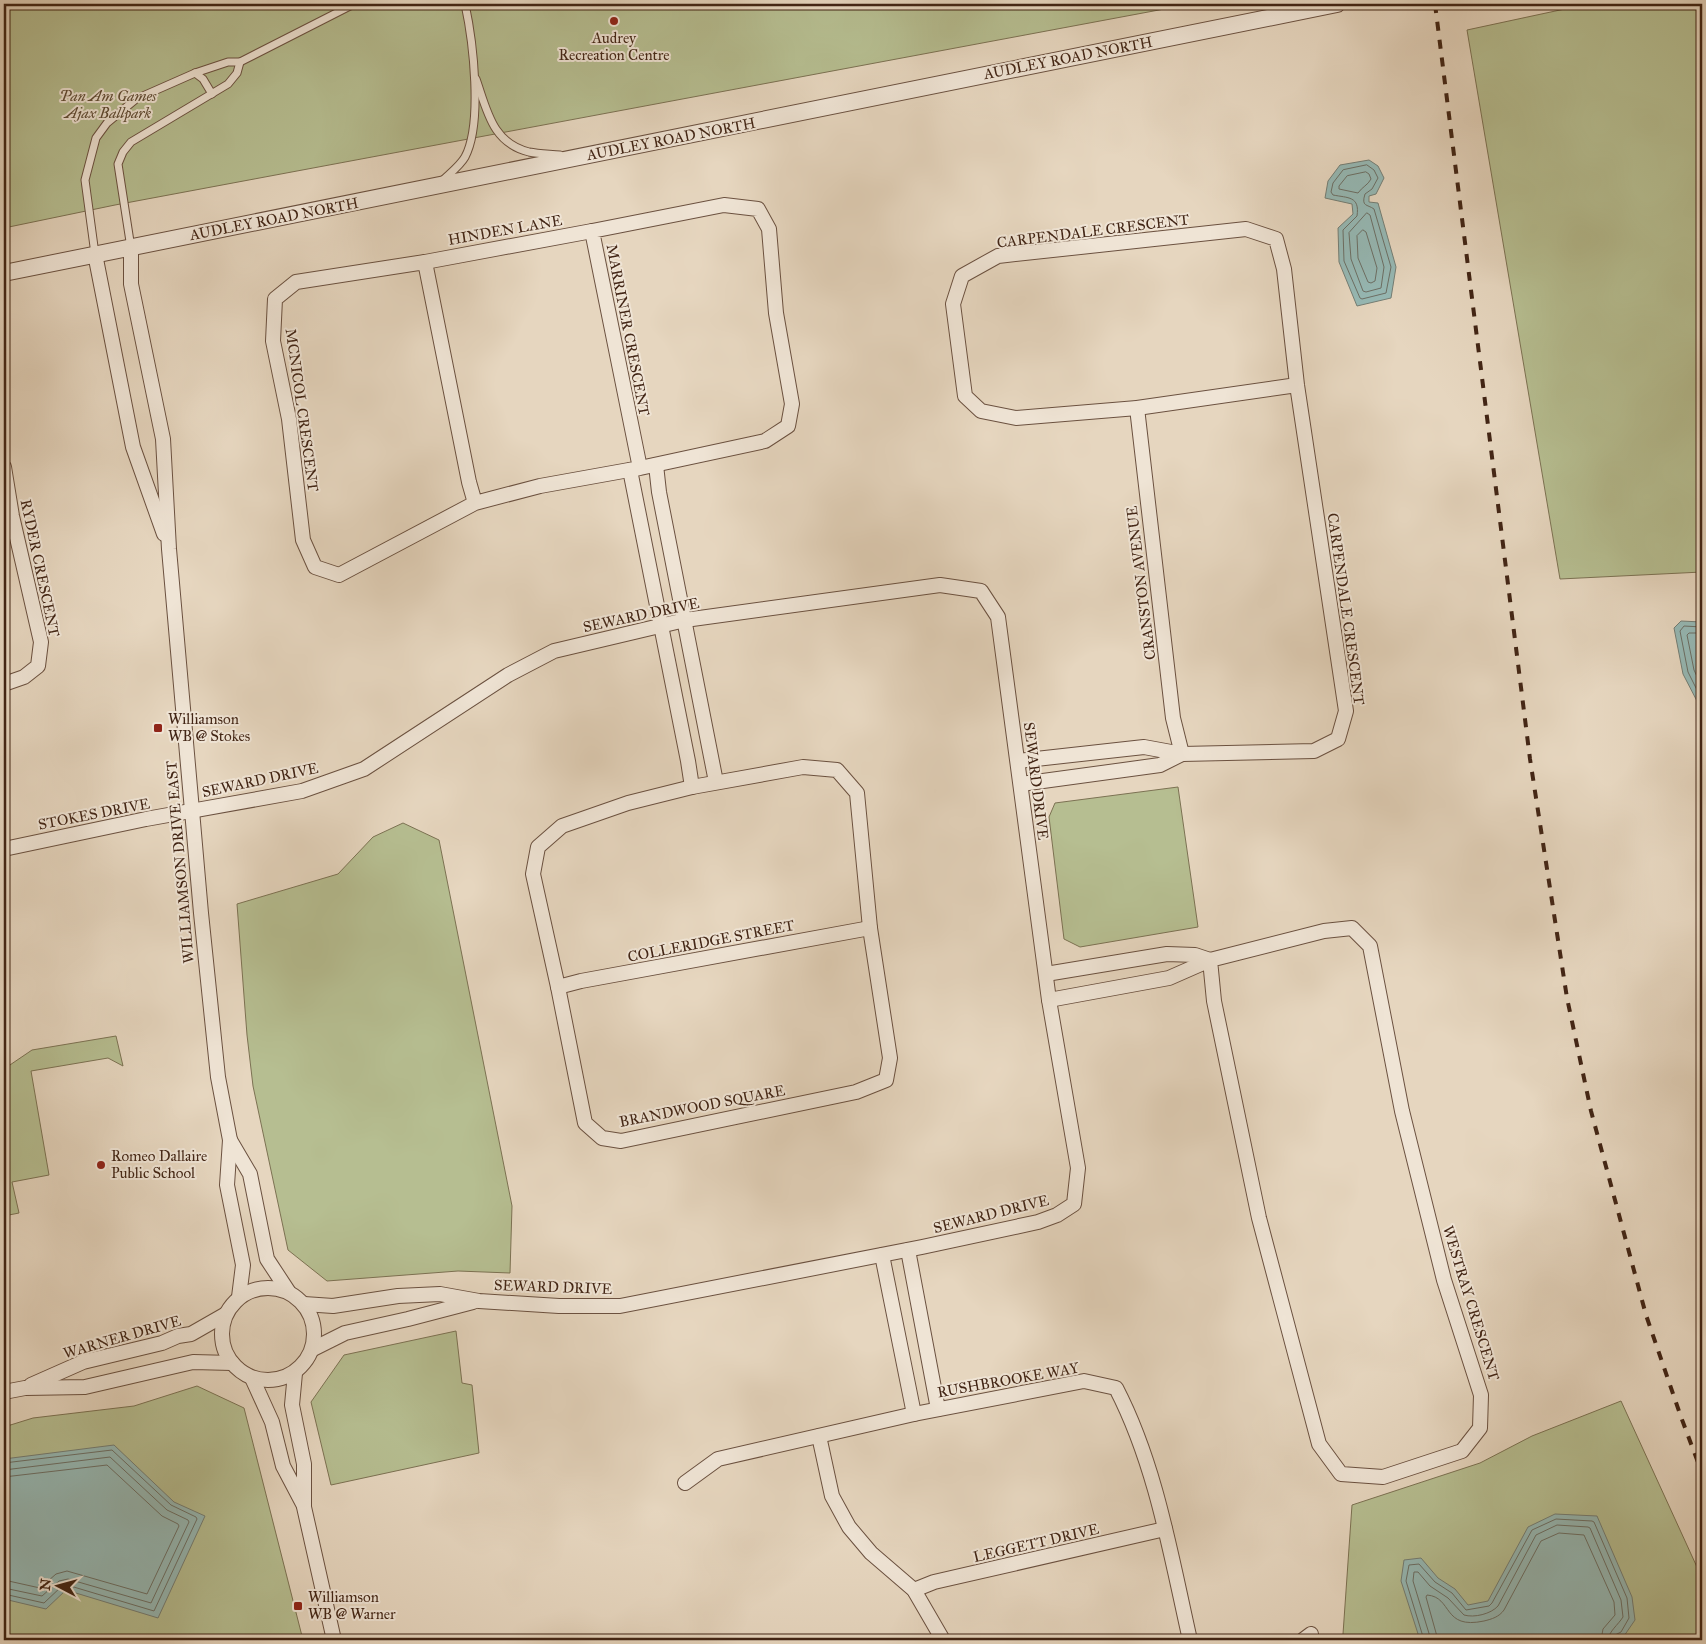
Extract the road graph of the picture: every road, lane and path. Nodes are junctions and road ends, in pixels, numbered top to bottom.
1 (354, 4) edge
2 (465, 4) edge
3 (1337, 4) edge
4 (240, 62) junction
5 (474, 72) junction
6 (196, 73) junction
7 (212, 94) junction
8 (578, 157) junction
9 (438, 186) junction
10 (592, 231) junction
11 (131, 248) junction
12 (95, 254) junction
13 (425, 262) junction
14 (4, 273) edge
15 (1297, 385) junction
16 (1137, 408) junction
17 (656, 465) junction
18 (4, 467) edge
19 (635, 469) junction
20 (475, 503) junction
21 (8, 517) edge
22 (169, 549) junction
23 (685, 620) junction
24 (661, 627) junction
25 (4, 684) edge
26 (1182, 754) junction
27 (1018, 761) junction
28 (716, 782) junction
29 (1021, 784) junction
30 (692, 787) junction
31 (191, 811) junction
32 (4, 848) edge
33 (870, 928) junction
34 (1210, 960) junction
35 (1046, 974) junction
36 (558, 987) junction
37 (1049, 1000) junction
38 (230, 1140) junction
39 (908, 1250) junction
40 (882, 1255) junction
41 (288, 1291) junction
42 (240, 1297) junction
43 (478, 1301) junction
44 (304, 1304) junction
45 (226, 1314) junction
46 (313, 1349) junction
47 (232, 1363) junction
48 (295, 1373) junction
49 (252, 1378) junction
50 (25, 1388) junction
51 (4, 1392) edge
52 (938, 1409) junction
53 (914, 1414) junction
54 (819, 1436) junction
55 (685, 1483) dead end
56 (304, 1506) junction
57 (1165, 1529) junction
58 (914, 1590) junction
59 (334, 1640) edge
60 (944, 1640) edge
61 (1190, 1640) edge

1 - 4 lane
2 - 5 lane
3 - 8 street, AUDLEY ROAD NORTH
4 - 6 lane
4 - 7 lane
5 - 8 lane
5 - 9 lane
6 - 7 lane
6 - 12 lane
7 - 11 lane
8 - 9 street, AUDLEY ROAD NORTH
9 - 11 street, AUDLEY ROAD NORTH
10 - 13 street, HINDEN LANE
10 - 17 street, MARRINER CRESCENT
10 - 19 street, MARRINER CRESCENT
11 - 12 street, AUDLEY ROAD NORTH
11 - 22 street, WILLIAMSON DRIVE EAST
12 - 14 street, AUDLEY ROAD NORTH
12 - 22 street, WILLIAMSON DRIVE EAST
13 - 20 street
13 - 20 street, MCNICOL CRESCENT
15 - 16 street, CARPENDALE CRESCENT
15 - 16 street, CARPENDALE CRESCENT
15 - 26 street, CARPENDALE CRESCENT
16 - 26 street, CRANSTON AVENUE
17 - 19 street, MARRINER CRESCENT
17 - 23 street
18 - 21 street, RYDER CRESCENT
19 - 20 street, MCNICOL CRESCENT
19 - 24 street, MARRINER CRESCENT
21 - 25 street, RYDER CRESCENT
22 - 31 street, WILLIAMSON DRIVE EAST
23 - 24 street, SEWARD DRIVE
23 - 27 street, SEWARD DRIVE
23 - 28 street
24 - 30 street, MARRINER CRESCENT
24 - 31 street, SEWARD DRIVE
26 - 27 street, CARPENDALE CRESCENT
26 - 29 street, CARPENDALE CRESCENT
27 - 29 street, SEWARD DRIVE
28 - 30 street, BRANDWOOD SQUARE
28 - 33 street, BRANDWOOD SQUARE
29 - 35 street, SEWARD DRIVE
30 - 36 street, BRANDWOOD SQUARE
31 - 32 street, STOKES DRIVE
31 - 38 street, WILLIAMSON DRIVE EAST
33 - 36 street, COLLERIDGE STREET
33 - 36 street, BRANDWOOD SQUARE
34 - 34 street, WESTRAY CRESCENT
34 - 35 street, WESTRAY CRESCENT
34 - 37 street, WESTRAY CRESCENT
35 - 37 street, SEWARD DRIVE
37 - 39 street, SEWARD DRIVE
38 - 41 street, WILLIAMSON DRIVE EAST
38 - 42 street, WILLIAMSON DRIVE EAST
39 - 40 street, SEWARD DRIVE
39 - 52 street
40 - 43 street, SEWARD DRIVE
40 - 53 street
41 - 42 street
41 - 44 street
42 - 45 street
43 - 44 street, SEWARD DRIVE
43 - 46 street, SEWARD DRIVE
44 - 46 street
45 - 47 street
45 - 50 street, WARNER DRIVE
46 - 48 street
47 - 49 street
47 - 50 street, WARNER DRIVE
48 - 49 street
48 - 56 street
49 - 56 street
50 - 51 street, WARNER DRIVE
52 - 53 street, RUSHBROOKE WAY
52 - 57 street, RUSHBROOKE WAY
53 - 54 street, RUSHBROOKE WAY
54 - 55 street, RUSHBROOKE WAY
54 - 58 street
56 - 59 street
57 - 58 street, LEGGETT DRIVE
57 - 61 street, RUSHBROOKE WAY
58 - 60 street

